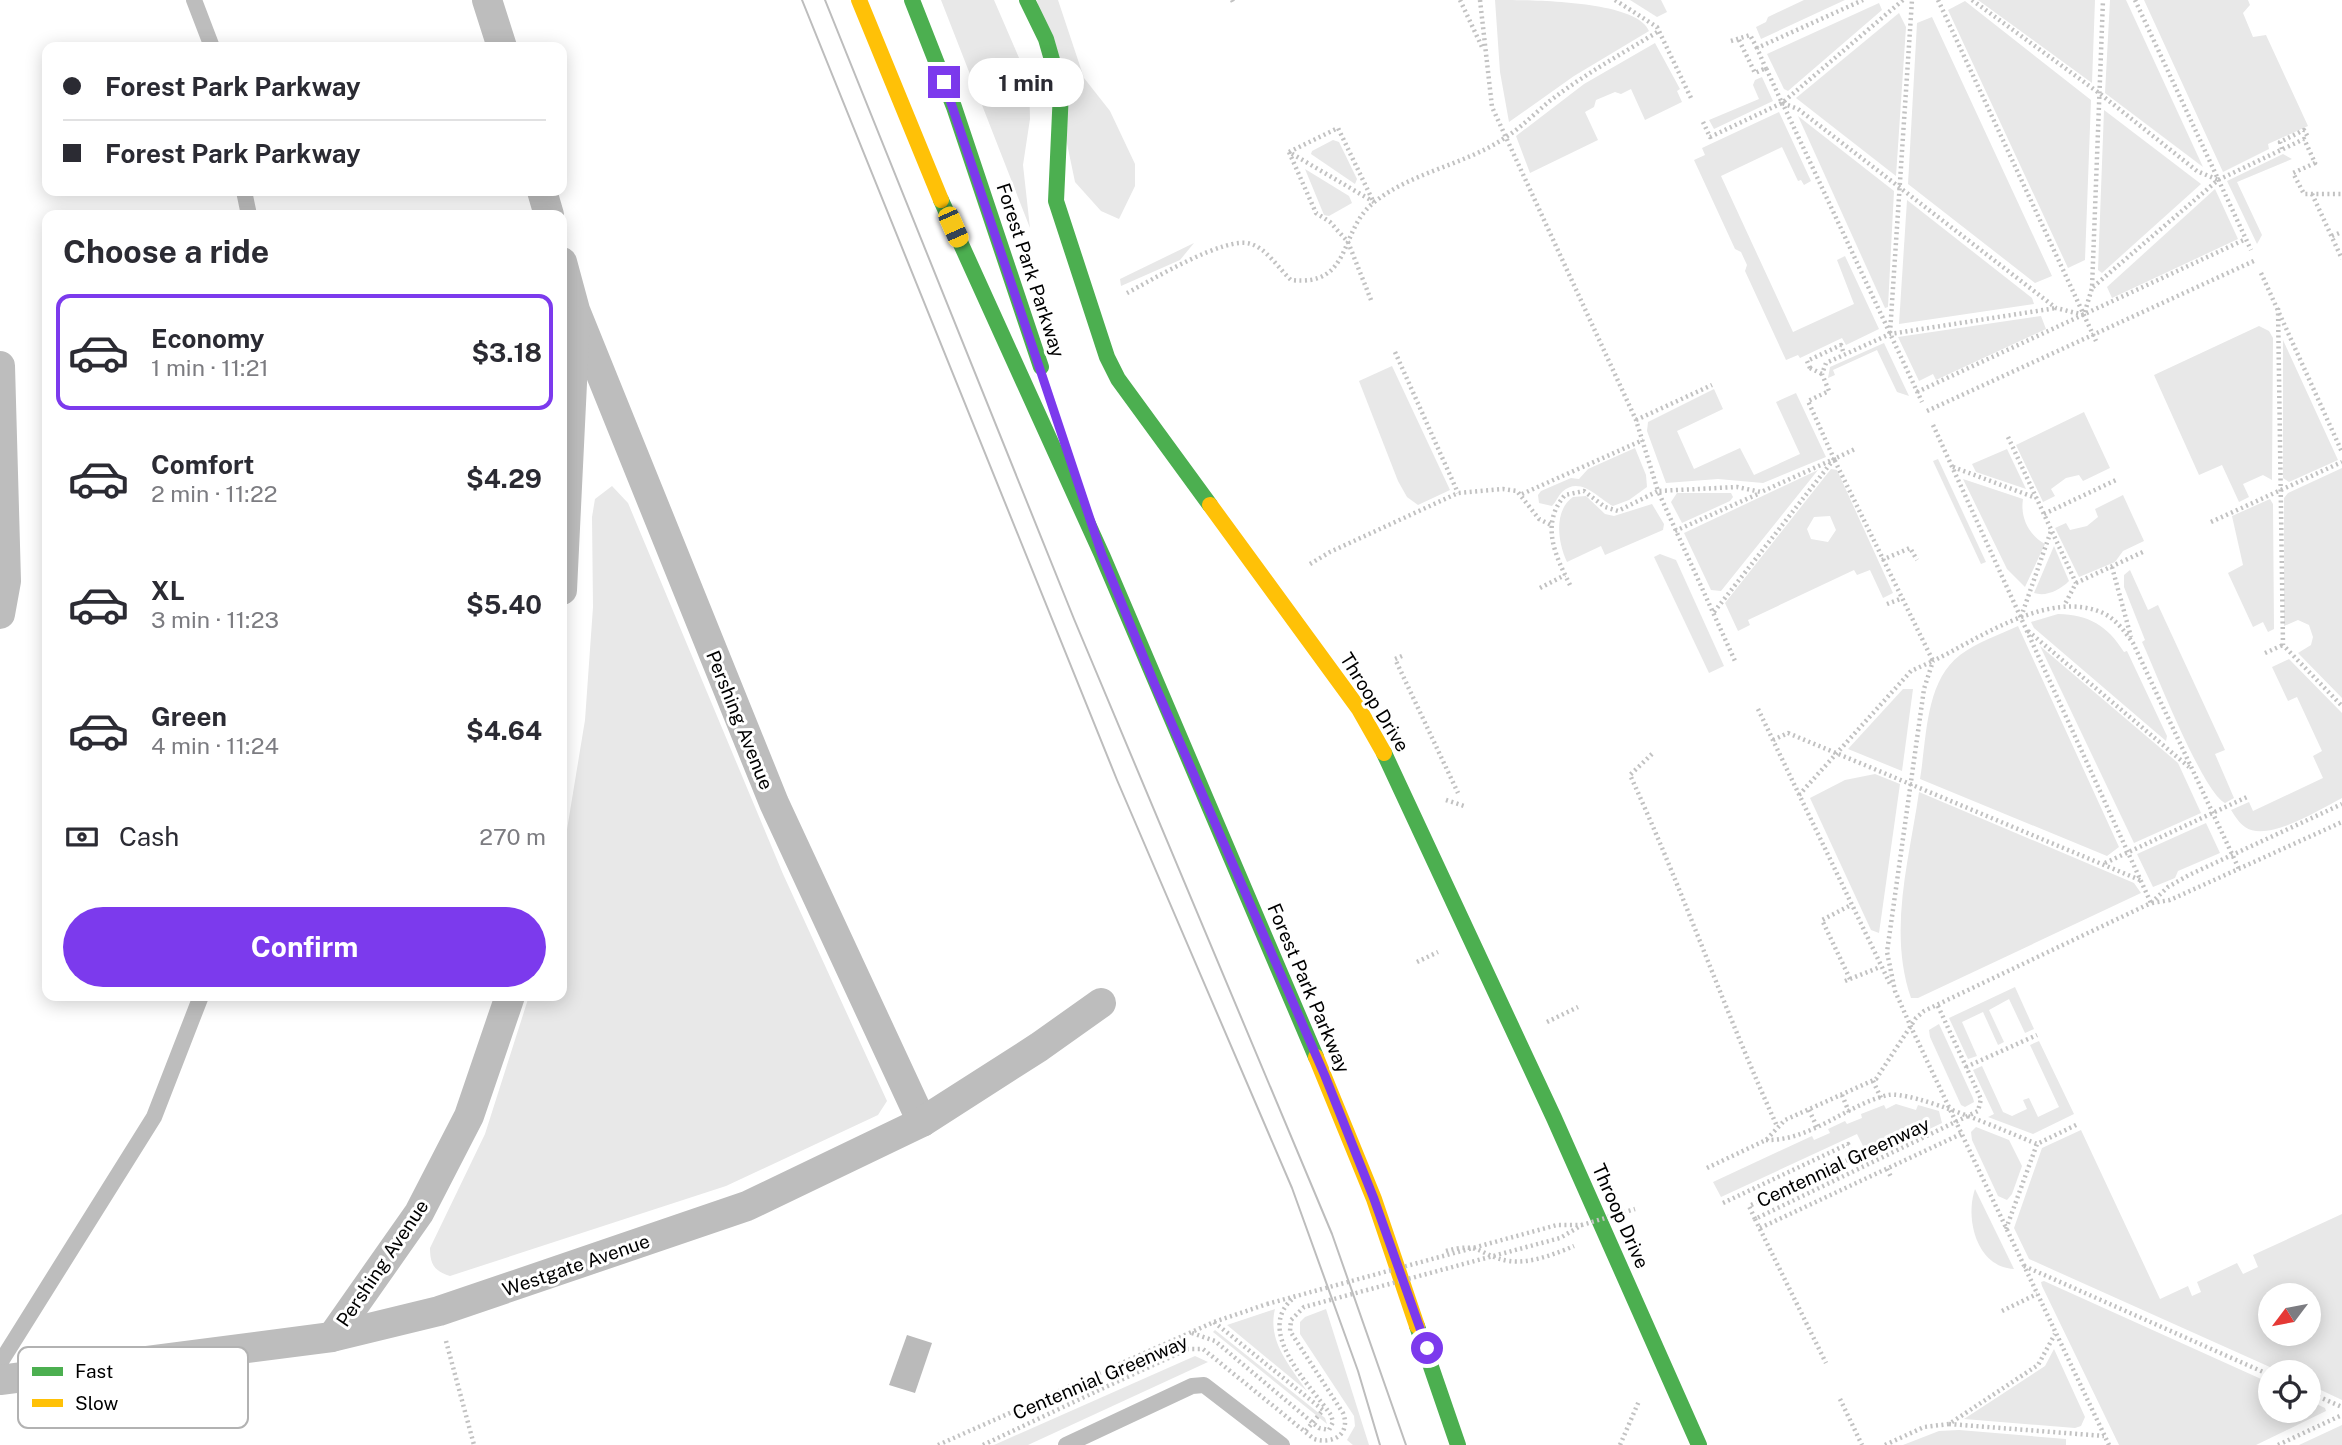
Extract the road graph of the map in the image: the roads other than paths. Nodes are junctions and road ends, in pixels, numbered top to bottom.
1 (194, 0) edge
2 (487, 0) edge
3 (859, 0) edge
4 (912, 0) edge
5 (1027, 0) edge
6 (210, 42) edge
7 (500, 42) edge
8 (567, 280) edge
9 (575, 310) junction
10 (0, 366) edge
11 (1046, 384) dead end
12 (1055, 410) dead end
13 (567, 482) edge
14 (1102, 555) junction
15 (0, 614) edge
16 (199, 1001) edge
17 (508, 1001) edge
18 (1101, 1003) dead end
19 (922, 1122) junction
20 (332, 1337) junction
21 (248, 1348) edge
22 (0, 1363) edge
23 (18, 1378) edge
24 (0, 1380) edge
25 (1066, 1445) edge
26 (1282, 1445) edge
27 (1458, 1445) edge
28 (1699, 1445) edge

1 - 6 lane
2 - 7 street
3 - 14 main road, Forest Park Parkway
4 - 11 main road, Forest Park Parkway
5 - 28 main road, Throop Drive
8 - 9 street, Pershing Avenue
9 - 13 street, Pershing Avenue
9 - 19 street, Pershing Avenue
10 - 15 street
12 - 14 main road, Forest Park Parkway
14 - 27 main road, Forest Park Parkway
16 - 22 lane
17 - 20 street, Pershing Avenue
18 - 19 street, Westgate Avenue
19 - 20 street, Westgate Avenue
20 - 21 street, Westgate Avenue
23 - 24 street, Westgate Avenue
25 - 26 lane

